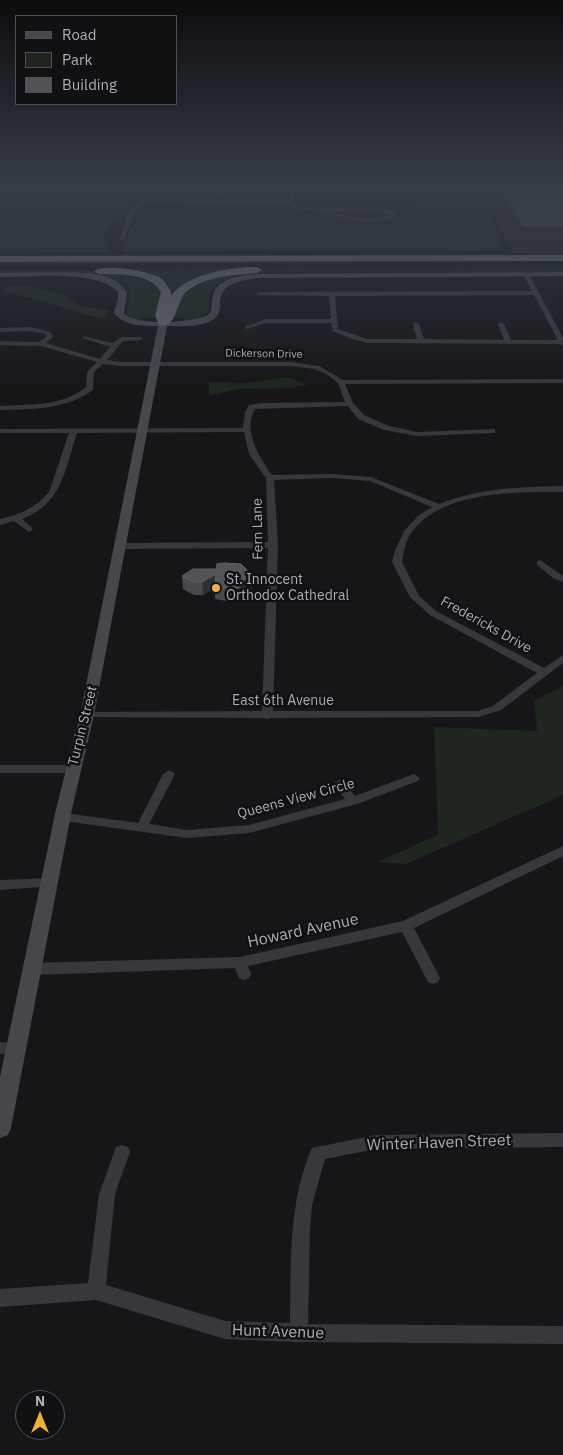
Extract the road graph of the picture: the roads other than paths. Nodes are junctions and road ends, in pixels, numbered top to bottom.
1 (563, 258) edge
2 (0, 259) edge
3 (563, 265) edge
4 (395, 266) junction
5 (0, 267) edge
6 (526, 274) junction
7 (563, 274) edge
8 (0, 275) edge
9 (536, 293) junction
10 (259, 294) dead end
11 (332, 294) junction
12 (335, 321) junction
13 (163, 323) junction
14 (416, 324) dead end
15 (501, 324) dead end
16 (247, 327) dead end
17 (0, 330) edge
18 (85, 337) dead end
19 (140, 338) dead end
20 (421, 341) junction
21 (508, 341) junction
22 (563, 343) edge
23 (0, 344) edge
24 (40, 344) junction
25 (114, 346) junction
26 (100, 362) junction
27 (156, 364) junction
28 (563, 381) edge
29 (342, 382) junction
30 (350, 404) junction
31 (0, 408) edge
32 (142, 429) junction
33 (74, 430) junction
34 (247, 430) junction
35 (0, 431) edge
36 (492, 431) dead end
37 (270, 478) junction
38 (563, 489) edge
39 (437, 506) junction
40 (15, 518) junction
41 (0, 522) edge
42 (29, 529) dead end
43 (273, 545) junction
44 (119, 546) junction
45 (540, 563) dead end
46 (563, 579) edge
47 (563, 658) edge
48 (544, 672) junction
49 (87, 715) junction
50 (267, 716) junction
51 (0, 769) edge
52 (72, 769) junction
53 (169, 774) dead end
54 (414, 778) dead end
55 (339, 784) dead end
56 (353, 801) junction
57 (64, 817) junction
58 (142, 827) junction
59 (563, 851) edge
60 (49, 883) junction
61 (0, 885) edge
62 (406, 926) junction
63 (33, 969) junction
64 (433, 978) dead end
65 (8, 1048) edge
66 (0, 1128) edge
67 (563, 1140) edge
68 (122, 1152) dead end
69 (96, 1291) junction
70 (0, 1298) edge
71 (299, 1333) junction
72 (563, 1335) edge

1 - 2 highway
3 - 4 highway
4 - 5 highway
4 - 13 highway
5 - 13 highway
6 - 7 street
6 - 9 street
6 - 13 street
8 - 13 street
9 - 11 street
9 - 22 street
10 - 11 street
11 - 12 street
12 - 16 street
12 - 20 street
13 - 27 street, Turpin Street
14 - 20 street
15 - 21 street
17 - 24 street
18 - 25 street
19 - 25 street
20 - 21 street
21 - 22 street
23 - 24 street, Dickerson Drive
24 - 26 street, Dickerson Drive
25 - 26 street
26 - 27 street, Dickerson Drive
26 - 31 street
27 - 29 street, Dickerson Drive
27 - 32 street, Turpin Street
28 - 29 street
29 - 30 street
30 - 34 street, Fern Lane
30 - 36 street
32 - 33 street
32 - 34 street
32 - 44 street, Turpin Street
33 - 35 street
33 - 40 street
34 - 37 street, Fern Lane
37 - 39 street
37 - 43 street, Fern Lane
38 - 39 street, Fredericks Drive
39 - 48 street, Fredericks Drive
40 - 41 street
40 - 42 street
43 - 44 street
43 - 50 street, Fern Lane
44 - 49 street, Turpin Street
45 - 46 street
47 - 48 street
48 - 50 street, East 6th Avenue
49 - 50 street, East 6th Avenue
49 - 52 street, Turpin Street
51 - 52 street
52 - 57 street, Turpin Street
53 - 58 street
54 - 56 street, Queens View Circle
55 - 56 street
56 - 58 street, Queens View Circle
57 - 58 street, Queens View Circle
57 - 60 street, Turpin Street
59 - 62 street, Howard Avenue
60 - 61 street
60 - 63 street, Turpin Street
62 - 63 street, Howard Avenue
62 - 64 street
63 - 65 street, Turpin Street
65 - 66 street, Turpin Street
67 - 71 street, Winter Haven Street
68 - 69 street
69 - 70 street, Hunt Avenue
69 - 71 street, Hunt Avenue
71 - 72 street, Hunt Avenue

